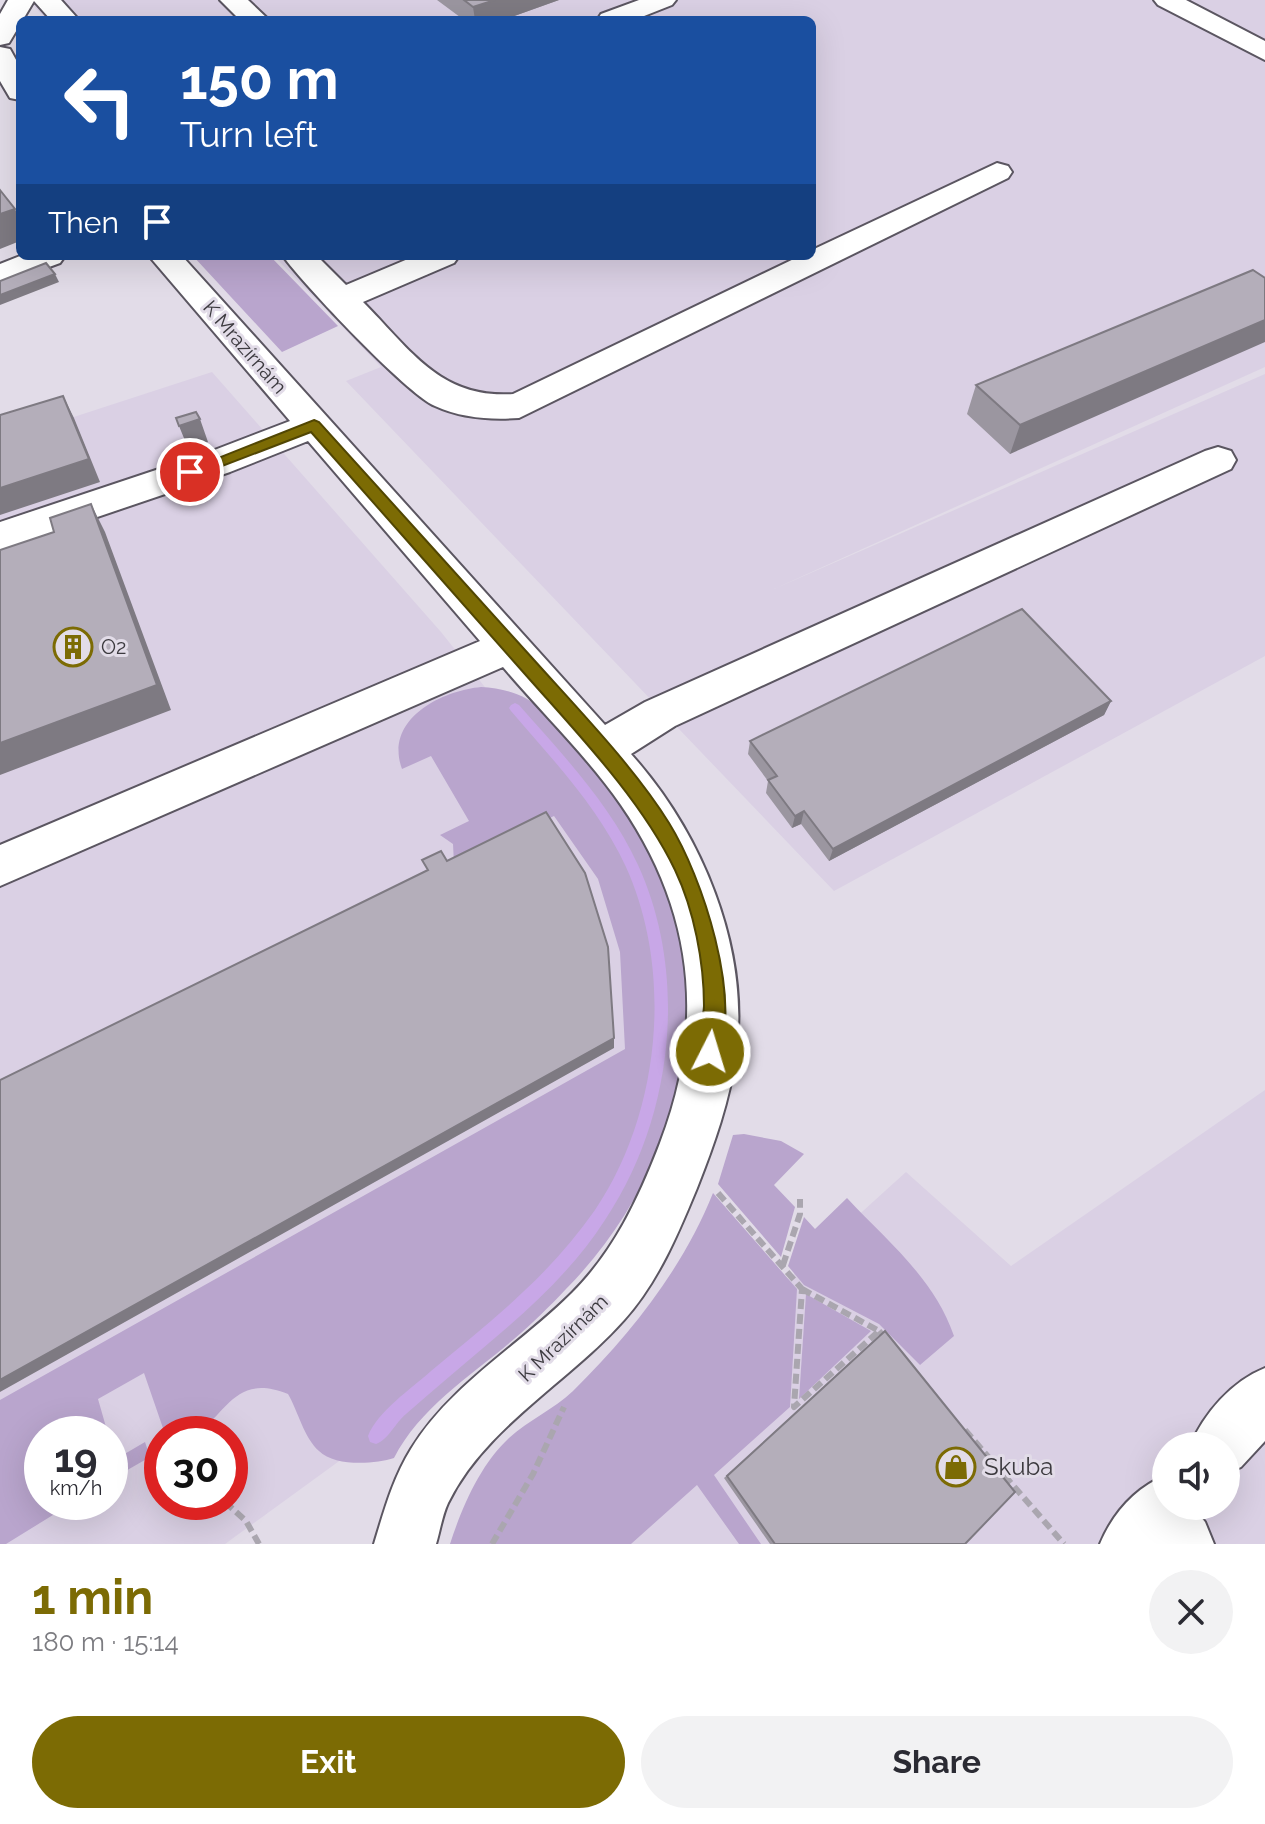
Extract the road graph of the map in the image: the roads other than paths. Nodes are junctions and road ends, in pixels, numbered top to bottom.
1 (21, 0) edge
2 (46, 0) edge
3 (233, 0) edge
4 (663, 0) edge
5 (1167, 0) edge
6 (62, 16) edge
7 (251, 16) edge
8 (621, 16) edge
9 (0, 37) edge
10 (1265, 52) edge
11 (0, 55) edge
12 (16, 85) edge
13 (997, 172) dead end
14 (39, 260) edge
15 (169, 260) edge
16 (303, 260) edge
17 (434, 260) edge
18 (0, 275) edge
19 (341, 299) junction
20 (314, 425) junction
21 (1218, 460) dead end
22 (0, 536) edge
23 (508, 646) junction
24 (602, 749) junction
25 (0, 866) edge
26 (1265, 1397) edge
27 (1233, 1432) edge
28 (405, 1544) edge

1 - 9 street
2 - 6 street
3 - 7 street
4 - 8 street
5 - 10 street
11 - 12 street
13 - 19 street
14 - 18 street
15 - 20 street, K Mrazírnám
16 - 19 street
17 - 19 street
20 - 22 street
20 - 23 street, K Mrazírnám
21 - 24 street
23 - 24 street, K Mrazírnám
23 - 25 street
24 - 28 street, K Mrazírnám
26 - 27 street

